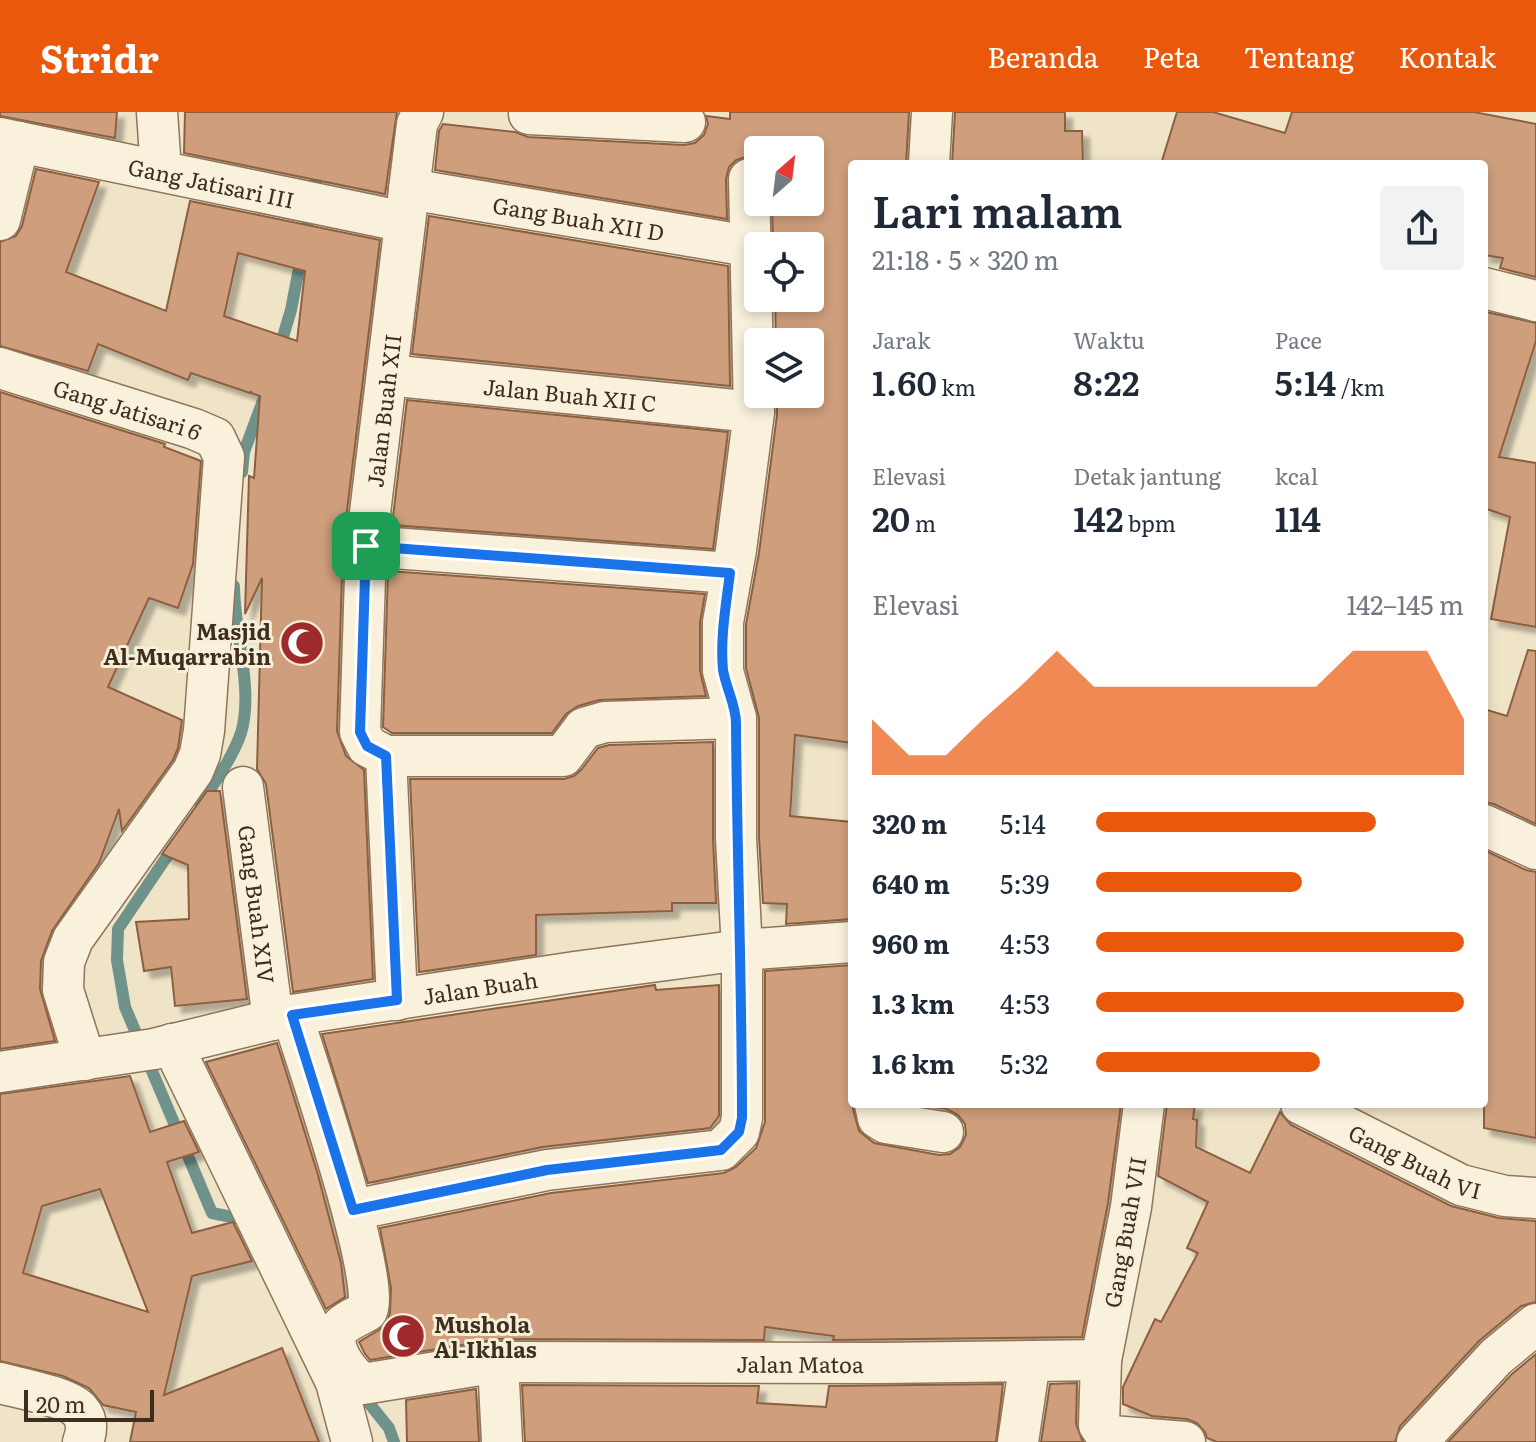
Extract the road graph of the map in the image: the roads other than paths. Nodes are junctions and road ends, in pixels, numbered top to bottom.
1 (157, 112) edge
2 (423, 112) edge
3 (932, 112) edge
4 (524, 113) edge
5 (685, 122) dead end
6 (10, 140) edge
7 (929, 160) edge
8 (161, 171) junction
9 (407, 206) junction
10 (0, 220) edge
11 (744, 245) edge
12 (1488, 289) edge
13 (1536, 301) edge
14 (751, 312) edge
15 (0, 368) edge
16 (387, 375) junction
17 (754, 412) junction
18 (366, 546) junction
19 (730, 573) junction
20 (736, 718) junction
21 (386, 756) junction
22 (243, 787) dead end
23 (1488, 827) edge
24 (1536, 849) edge
25 (848, 942) edge
26 (742, 950) junction
27 (397, 1000) junction
28 (282, 1017) junction
29 (163, 1046) junction
30 (99, 1058) junction
31 (0, 1072) edge
32 (876, 1108) edge
33 (1143, 1108) edge
34 (1309, 1108) edge
35 (943, 1132) dead end
36 (1536, 1198) edge
37 (353, 1210) junction
38 (1536, 1324) edge
39 (1101, 1360) junction
40 (1030, 1361) junction
41 (498, 1362) junction
42 (0, 1383) edge
43 (83, 1442) edge
44 (352, 1442) edge
45 (502, 1442) edge
46 (1018, 1442) edge
47 (1185, 1442) edge
48 (1417, 1442) edge

1 - 8 street
2 - 9 street, Jalan Buah XII
3 - 7 street
4 - 5 street
6 - 8 street, Gang Jatisari III
6 - 10 street, Gang Jatisari III
8 - 9 street, Gang Jatisari III
9 - 11 street, Gang Buah XII D
9 - 16 street, Jalan Buah XII
12 - 13 street
14 - 17 street
15 - 30 street, Gang Jatisari 6
16 - 17 street, Jalan Buah XII C
16 - 18 street, Jalan Buah XII
17 - 19 street
18 - 19 street
18 - 21 street, Jalan Buah XII
19 - 20 street
20 - 21 street
20 - 26 street
21 - 27 street
22 - 28 street, Gang Buah XIV
23 - 24 street
25 - 26 street, Jalan Buah
26 - 27 street, Jalan Buah
26 - 37 street
27 - 28 street, Jalan Buah
28 - 29 street, Jalan Buah
28 - 37 street, Gang Buah XIV
29 - 30 street, Jalan Buah
29 - 44 street
30 - 31 street, Jalan Buah
32 - 35 street
33 - 39 street, Gang Buah VII
34 - 36 street, Gang Buah VI
37 - 41 street, Jalan Matoa
38 - 48 street
39 - 40 street, Jalan Matoa
39 - 47 street, Gang Buah VII
40 - 41 street, Jalan Matoa
40 - 46 street
41 - 45 street
42 - 43 street

